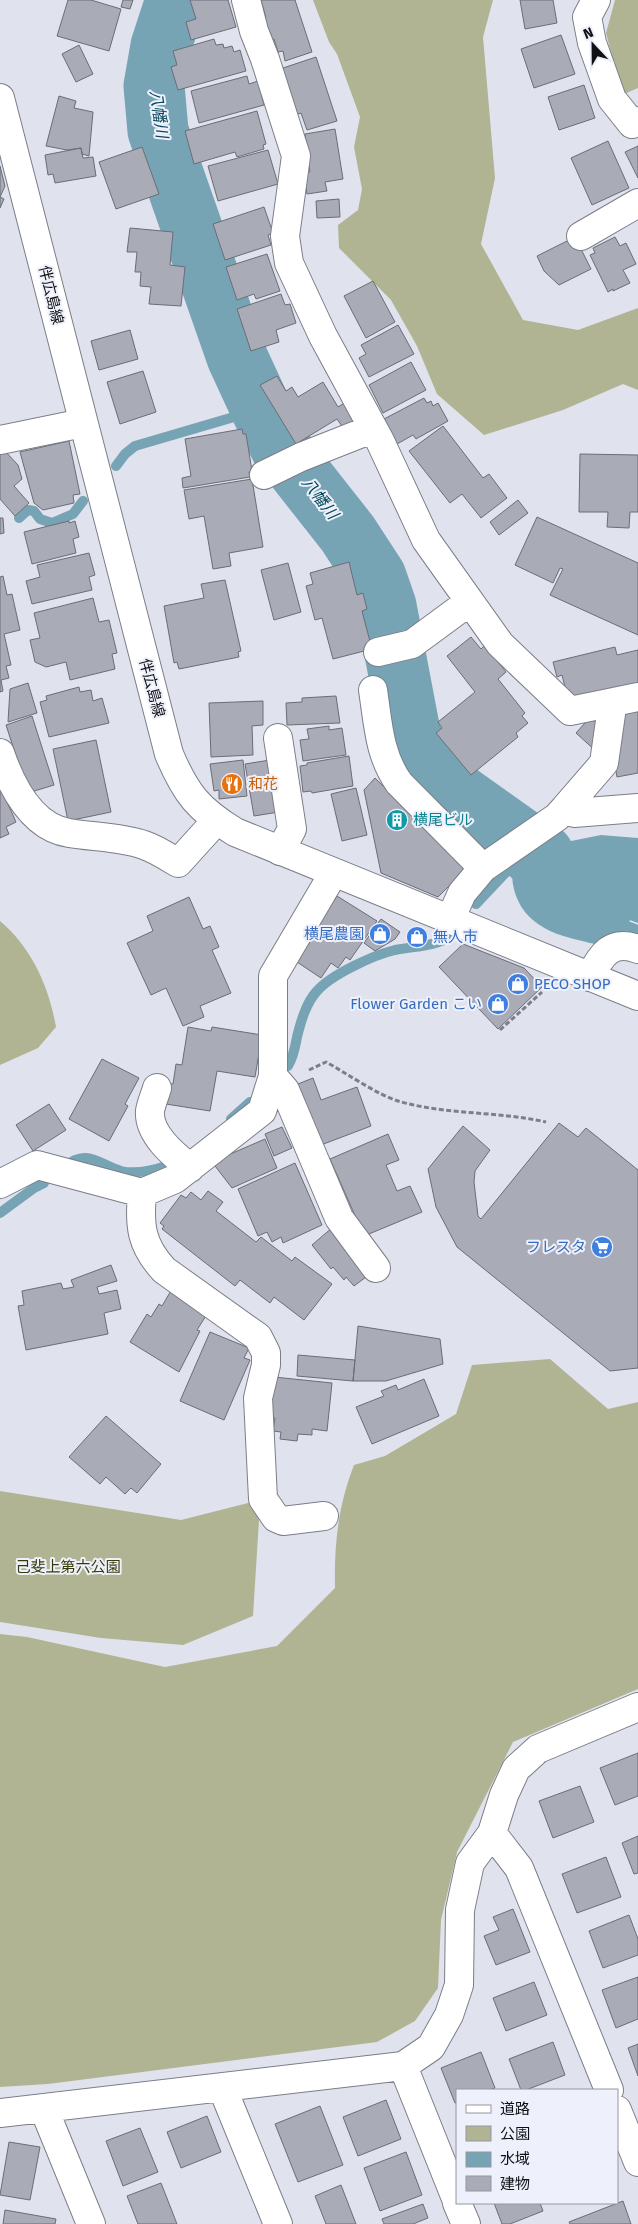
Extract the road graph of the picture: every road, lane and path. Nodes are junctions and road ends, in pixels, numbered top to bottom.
1 (246, 0) edge
2 (596, 0) edge
3 (0, 98) edge
4 (638, 121) edge
5 (638, 203) edge
6 (581, 236) dead end
7 (83, 422) junction
8 (372, 429) junction
9 (0, 440) edge
10 (268, 472) dead end
11 (469, 602) junction
12 (378, 652) dead end
13 (373, 690) dead end
14 (638, 697) edge
15 (609, 703) junction
16 (278, 738) dead end
17 (0, 753) edge
18 (638, 808) edge
19 (562, 812) junction
20 (216, 820) junction
21 (280, 851) junction
22 (487, 865) junction
23 (333, 874) junction
24 (450, 920) junction
25 (638, 949) edge
26 (562, 966) junction
27 (590, 977) junction
28 (638, 996) edge
29 (500, 1030) dead end
30 (276, 1080) junction
31 (157, 1088) dead end
32 (546, 1122) dead end
33 (181, 1160) junction
34 (0, 1184) edge
35 (142, 1193) junction
36 (376, 1268) dead end
37 (324, 1516) dead end
38 (638, 1707) edge
39 (492, 1833) junction
40 (403, 2066) junction
41 (222, 2087) junction
42 (609, 2089) edge
43 (44, 2109) junction
44 (618, 2112) edge
45 (0, 2113) edge
46 (638, 2162) edge
47 (456, 2199) edge
48 (458, 2204) edge
49 (91, 2224) edge
50 (278, 2224) edge
51 (466, 2224) edge

1 - 8 street
2 - 4 street
3 - 7 street, 伴広島線
5 - 6 street
7 - 9 street
7 - 20 street, 伴広島線
8 - 10 street
8 - 11 street
11 - 12 street
11 - 15 street
13 - 22 street
14 - 15 street
15 - 19 street
16 - 21 street
17 - 20 street
18 - 19 street
19 - 22 street
20 - 21 street, 伴広島線
21 - 23 street, 伴広島線
22 - 24 street
23 - 24 street, 伴広島線
23 - 30 street
24 - 26 street, 伴広島線
25 - 27 street
26 - 27 street, 伴広島線
26 - 29 path
27 - 28 street, 伴広島線
30 - 32 path
30 - 33 street
30 - 36 street
31 - 33 street
33 - 35 street
34 - 35 street
35 - 37 street
38 - 39 street
39 - 40 street
39 - 42 street
40 - 41 street
40 - 47 street
41 - 43 street
41 - 50 street
43 - 45 street
43 - 49 street
44 - 46 street
48 - 51 street

